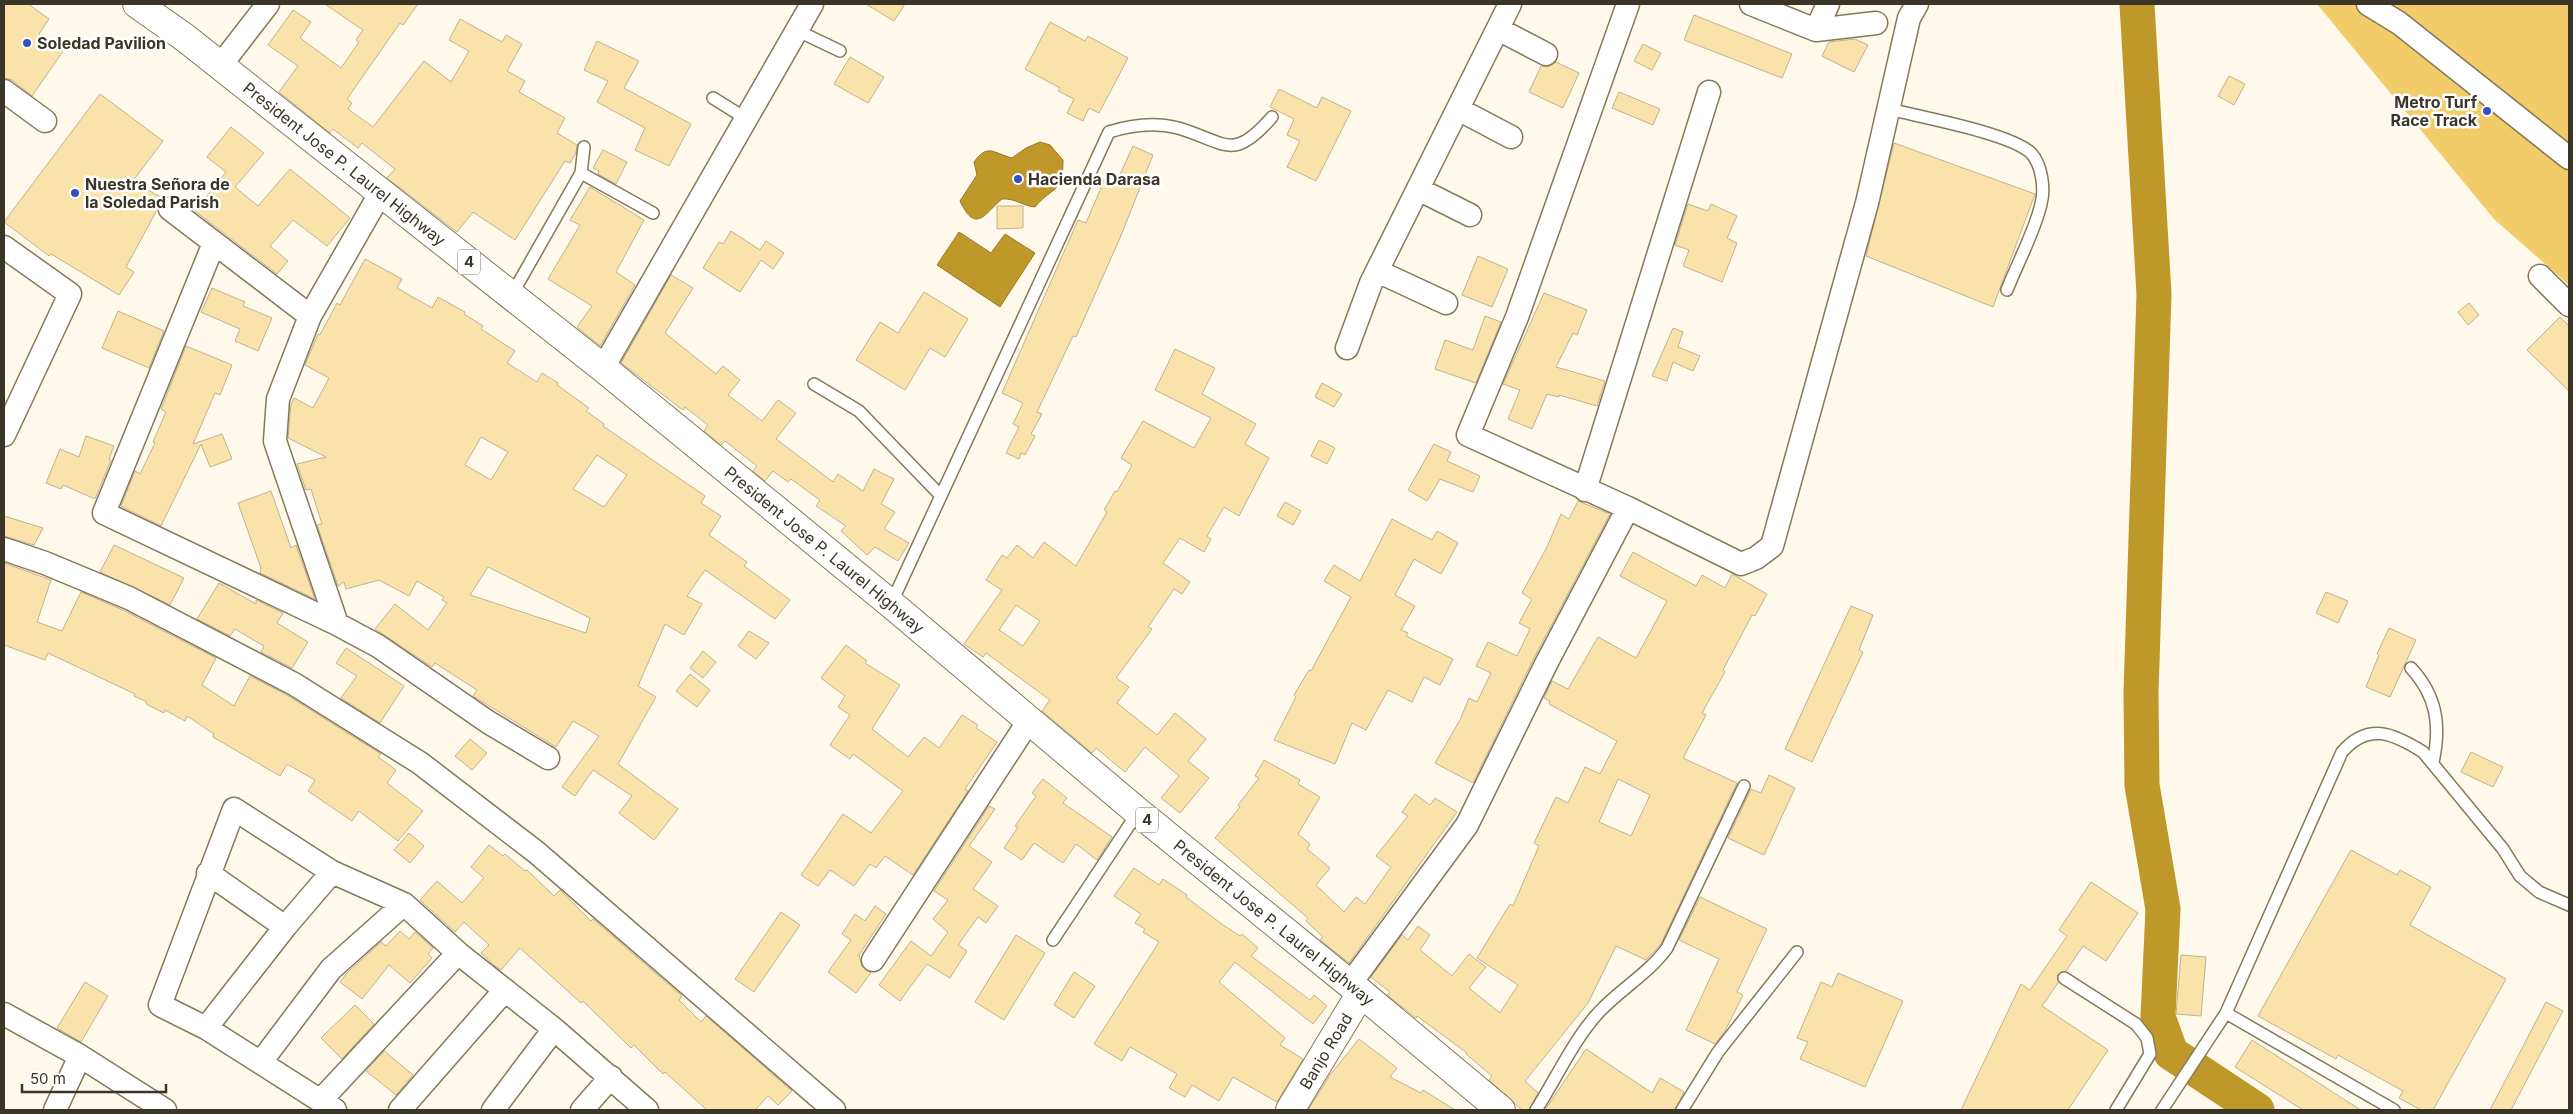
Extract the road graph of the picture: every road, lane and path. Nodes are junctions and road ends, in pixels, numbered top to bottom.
1 (137, 4) edge
2 (268, 4) edge
3 (812, 4) edge
4 (1510, 4) edge
5 (1628, 4) edge
6 (1751, 4) edge
7 (1828, 4) edge
8 (1917, 4) edge
9 (2368, 4) edge
10 (1876, 23) dead end
11 (1498, 29) junction
12 (796, 30) junction
13 (1816, 30) junction
14 (840, 51) dead end
15 (1546, 54) dead end
16 (220, 66) junction
17 (4, 91) edge
18 (1709, 92) dead end
19 (713, 98) dead end
20 (1458, 109) junction
21 (1889, 109) junction
22 (1272, 117) dead end
23 (746, 118) junction
24 (45, 121) dead end
25 (1511, 138) dead end
26 (584, 147) dead end
27 (2569, 158) edge
28 (581, 173) junction
29 (1418, 189) junction
30 (381, 192) junction
31 (170, 209) dead end
32 (653, 213) dead end
33 (1470, 216) dead end
34 (214, 243) junction
35 (4, 247) edge
36 (1377, 271) junction
37 (2540, 276) dead end
38 (2007, 290) dead end
39 (510, 296) junction
40 (1446, 303) dead end
41 (2569, 305) edge
42 (310, 316) junction
43 (1347, 348) dead end
44 (603, 368) junction
45 (814, 384) dead end
46 (4, 436) edge
47 (1585, 490) junction
48 (941, 496) junction
49 (1628, 508) junction
50 (4, 549) edge
51 (891, 604) junction
52 (337, 624) junction
53 (2411, 668) dead end
54 (1030, 719) junction
55 (548, 758) dead end
56 (2433, 762) junction
57 (1744, 786) dead end
58 (1138, 812) junction
59 (332, 872) junction
60 (208, 873) junction
61 (404, 904) junction
62 (2569, 905) edge
63 (285, 927) junction
64 (1053, 940) dead end
65 (1797, 952) dead end
66 (458, 953) junction
67 (873, 960) dead end
68 (2064, 978) dead end
69 (1356, 988) junction
70 (505, 990) junction
71 (4, 1014) edge
72 (2226, 1014) junction
73 (206, 1028) junction
74 (554, 1029) junction
75 (80, 1056) junction
76 (261, 1062) junction
77 (611, 1077) junction
78 (2171, 1104) edge
79 (328, 1105) edge
80 (54, 1110) edge
81 (165, 1110) edge
82 (400, 1110) edge
83 (492, 1110) edge
84 (582, 1110) edge
85 (647, 1110) edge
86 (834, 1110) edge
87 (1290, 1110) edge
88 (1500, 1110) edge
89 (1536, 1110) edge
90 (1682, 1110) edge
91 (2116, 1110) edge
92 (2162, 1110) edge
93 (2394, 1110) edge

1 - 16 main road, President Jose P. Laurel Highway / 4
2 - 16 street
3 - 12 street
4 - 11 street
5 - 47 street
6 - 13 street
7 - 13 street
8 - 21 street
9 - 27 street
10 - 13 street
11 - 15 street
11 - 20 street
12 - 14 lane
12 - 23 street
16 - 30 main road, President Jose P. Laurel Highway / 4
17 - 24 street
18 - 47 street
19 - 23 lane
20 - 25 street
20 - 29 street
21 - 38 lane
21 - 49 street
22 - 48 lane
23 - 44 street
26 - 28 lane
28 - 32 lane
28 - 39 lane
29 - 33 street
29 - 36 street
30 - 39 main road, President Jose P. Laurel Highway / 4
30 - 42 street
31 - 34 street
34 - 42 street
34 - 52 street
35 - 46 street
36 - 40 street
36 - 43 street
37 - 41 street
39 - 44 main road, President Jose P. Laurel Highway / 4
42 - 52 street
44 - 51 main road, President Jose P. Laurel Highway / 4
45 - 48 lane
47 - 49 street
48 - 51 lane
49 - 69 street
50 - 86 street
51 - 54 main road, President Jose P. Laurel Highway / 4
52 - 55 street
53 - 56 lane
54 - 58 main road, President Jose P. Laurel Highway / 4
54 - 67 street
56 - 62 lane
56 - 72 lane
57 - 89 lane
58 - 64 lane
58 - 69 main road, President Jose P. Laurel Highway / 4
59 - 60 street
59 - 61 street
59 - 63 street
60 - 63 street
60 - 73 street
61 - 66 street
61 - 76 street
63 - 73 street
65 - 90 lane
66 - 70 street
66 - 79 street
68 - 91 lane
69 - 87 main road, Banjo Road
69 - 88 main road, President Jose P. Laurel Highway / 4
70 - 74 street
70 - 82 street
71 - 75 street
72 - 78 lane
72 - 93 lane
73 - 76 street
74 - 77 street
74 - 83 street
75 - 80 street
75 - 81 street
76 - 79 street
77 - 84 street
77 - 85 street
78 - 92 lane

